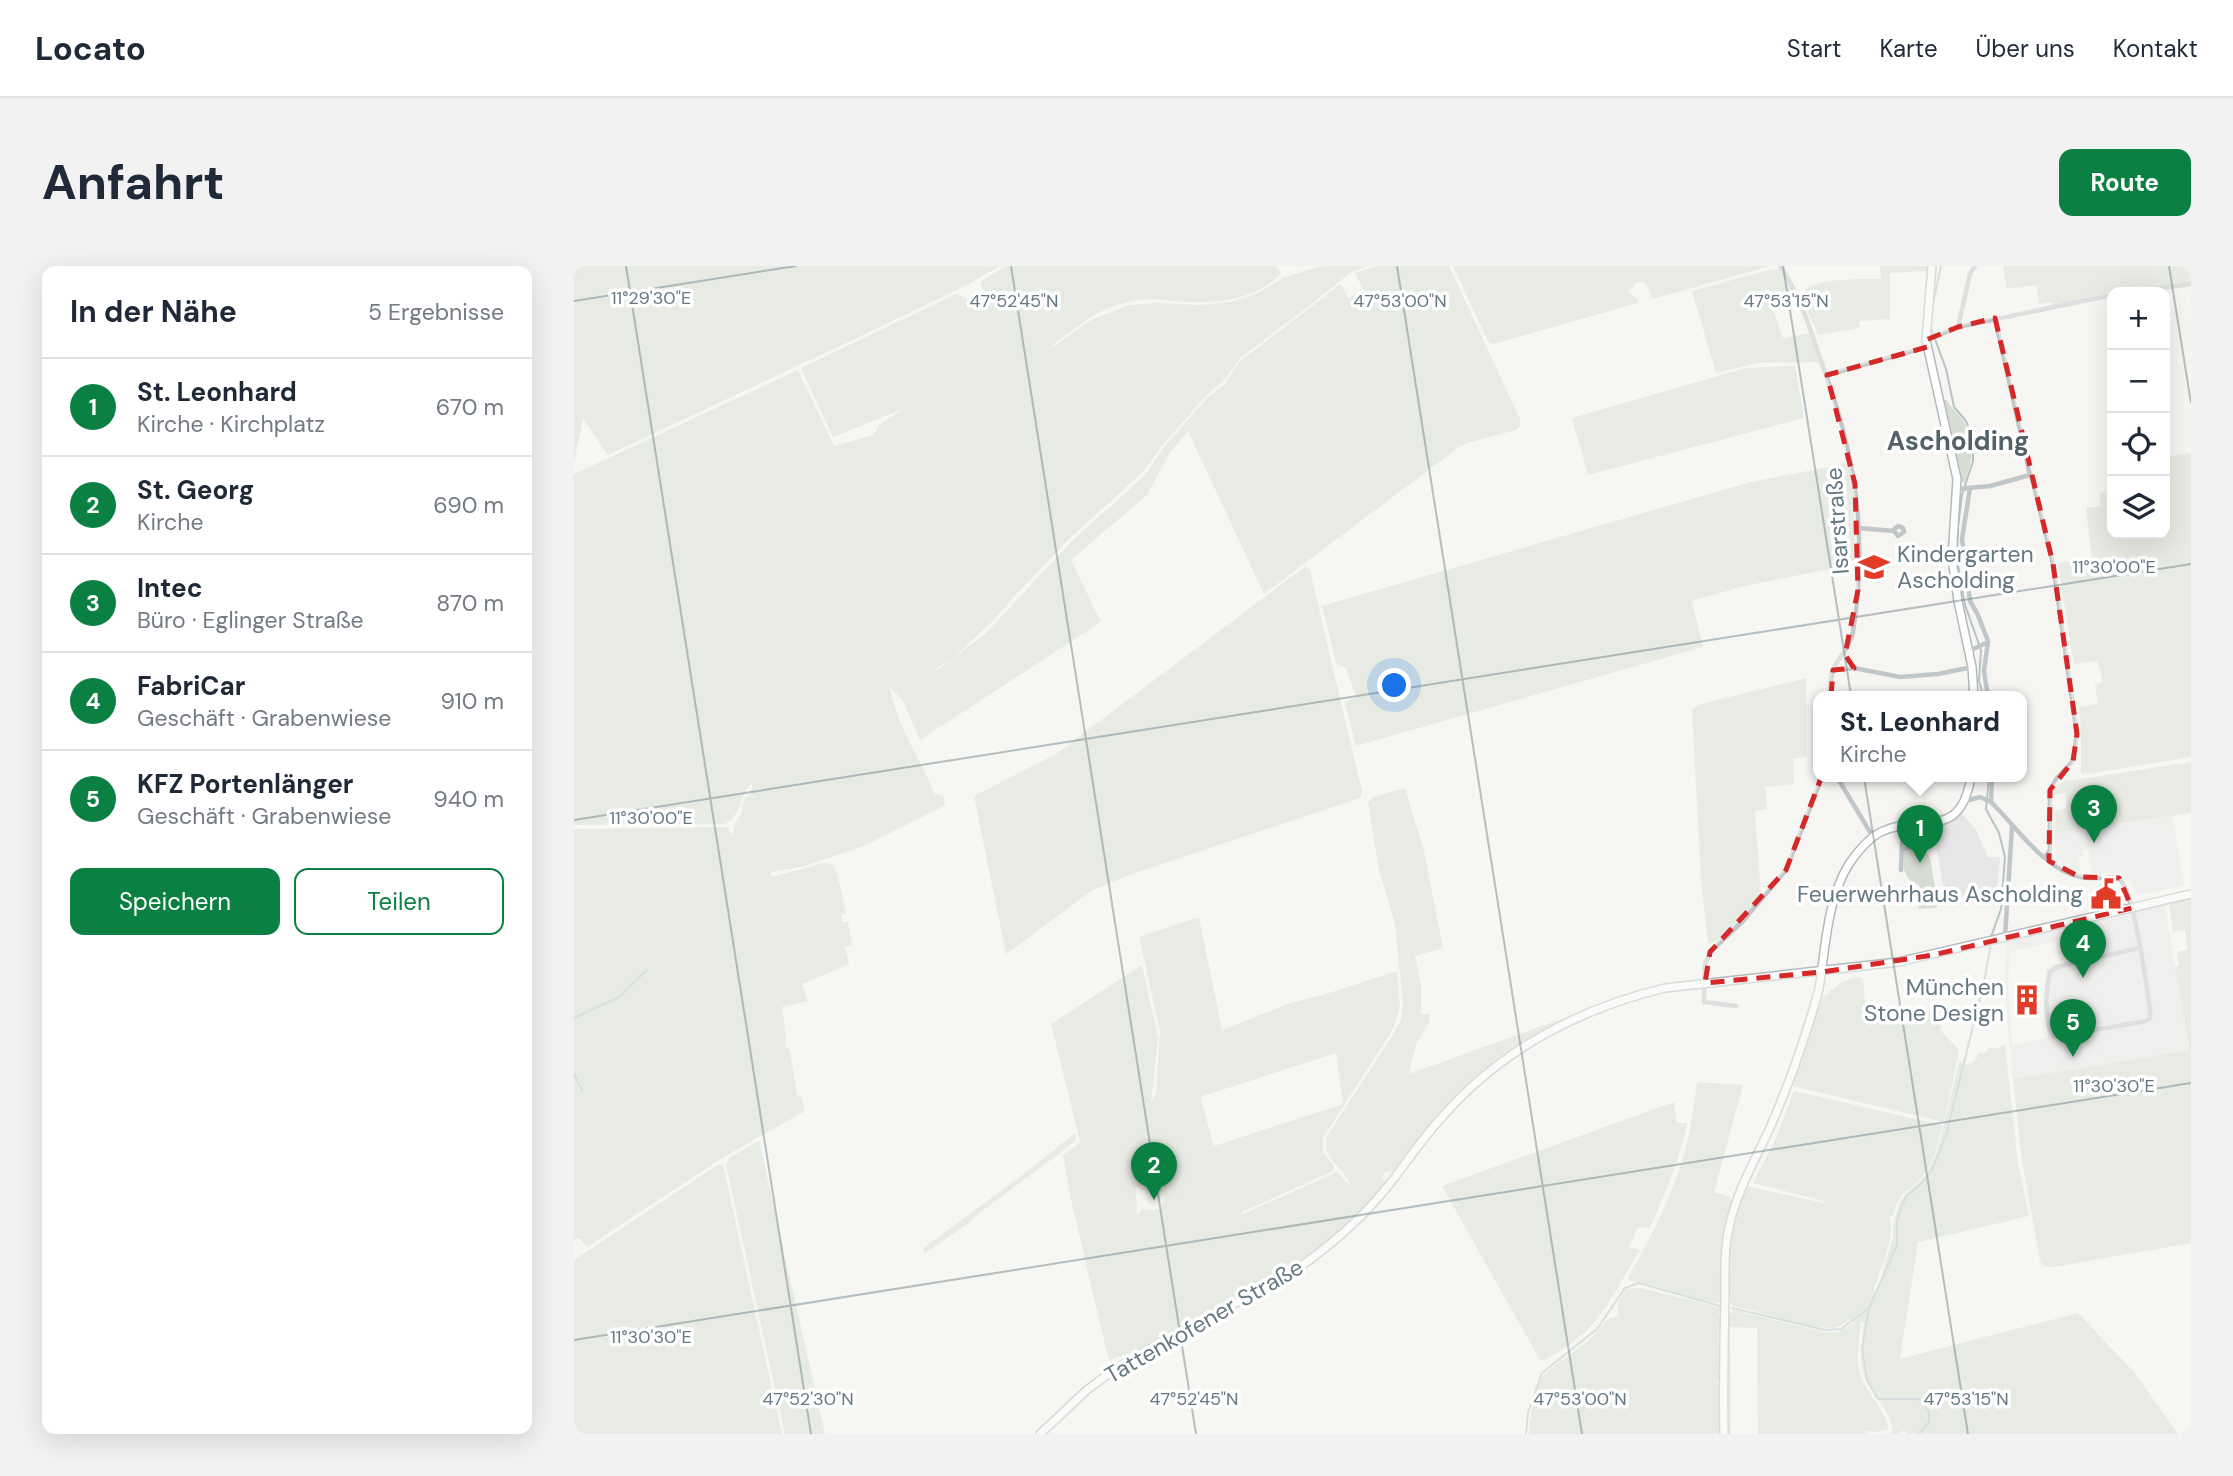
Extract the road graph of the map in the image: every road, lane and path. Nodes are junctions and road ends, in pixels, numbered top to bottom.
1 (1780, 266) edge
2 (1933, 266) edge
3 (1975, 266) edge
4 (2191, 284) edge
5 (2170, 287) edge
6 (2107, 296) edge
7 (1995, 318) junction
8 (1958, 327) junction
9 (1930, 340) junction
10 (1827, 375) junction
11 (2031, 475) junction
12 (1964, 489) junction
13 (1858, 528) junction
14 (1894, 531) dead end
15 (1988, 641) junction
16 (1972, 649) junction
17 (1844, 655) junction
18 (1972, 667) junction
19 (1854, 668) junction
20 (1833, 670) junction
21 (1830, 691) edge
22 (1974, 691) edge
23 (1987, 691) edge
24 (1820, 782) edge
25 (1840, 782) edge
26 (1970, 782) edge
27 (1991, 782) edge
28 (1969, 790) junction
29 (1986, 800) junction
30 (1966, 802) junction
31 (1907, 825) junction
32 (1921, 825) junction
33 (2013, 826) junction
34 (1873, 836) junction
35 (1903, 849) junction
36 (2045, 858) junction
37 (1901, 870) dead end
38 (2191, 894) edge
39 (2132, 908) junction
40 (2001, 939) junction
41 (2139, 948) junction
42 (1822, 972) junction
43 (1705, 983) junction
44 (1737, 1006) dead end
45 (1040, 1434) edge
46 (1724, 1434) edge

1 - 10 street, Isarstraße
2 - 9 main road
3 - 8 street
4 - 5 street
6 - 7 street
7 - 8 street
7 - 11 street
8 - 9 street
9 - 10 street
9 - 12 main road
10 - 13 street, Isarstraße
11 - 12 street
11 - 36 street
12 - 15 street
12 - 16 main road
13 - 14 street
13 - 17 street, Isarstraße
15 - 16 street
15 - 23 street
16 - 18 main road
17 - 19 street
17 - 20 street, Isarstraße
18 - 19 street
18 - 22 main road
19 - 20 street
20 - 21 street, Isarstraße
24 - 43 street
25 - 34 street
26 - 28 main road
27 - 29 street
28 - 29 street
28 - 30 main road
29 - 30 street
29 - 33 street
30 - 32 main road
31 - 32 main road
31 - 34 main road
31 - 35 street
32 - 35 street
33 - 36 street
33 - 40 street
34 - 42 main road
35 - 37 street
36 - 39 street
38 - 39 main road, Tattenkofener Straße
39 - 40 main road, Tattenkofener Straße
39 - 41 street
40 - 42 main road, Tattenkofener Straße
41 - 41 street
42 - 43 main road, Tattenkofener Straße
42 - 46 main road
43 - 44 street
43 - 45 main road, Tattenkofener Straße

